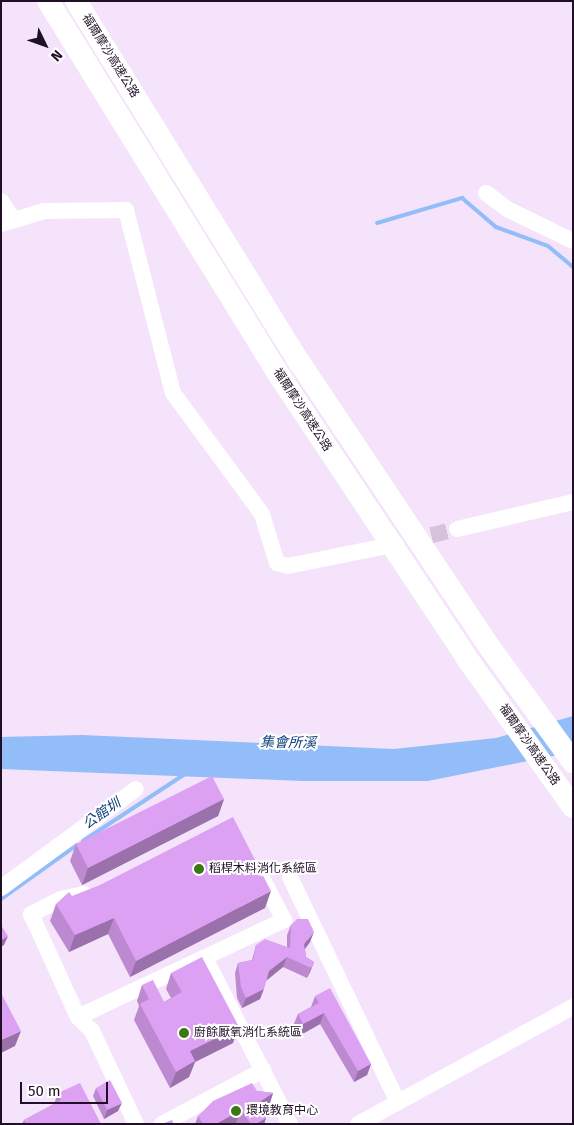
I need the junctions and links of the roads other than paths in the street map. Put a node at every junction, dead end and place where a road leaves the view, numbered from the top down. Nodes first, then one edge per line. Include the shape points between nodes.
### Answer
1 (48, 1) edge
2 (76, 1) edge
3 (486, 193) dead end
4 (1, 201) edge
5 (8, 222) edge
6 (573, 241) edge
7 (573, 502) edge
8 (457, 529) tunnel mouth
9 (396, 544) tunnel mouth
10 (573, 762) edge
11 (136, 789) dead end
12 (573, 808) edge
13 (254, 862) edge
14 (290, 876) dead end
15 (1, 888) edge
16 (99, 888) edge
17 (206, 960) junction
18 (573, 1007) edge
19 (78, 1017) junction
20 (263, 1070) junction
21 (398, 1102) junction
22 (136, 1124) edge
23 (162, 1124) edge
24 (290, 1124) edge
25 (358, 1124) edge

1 - 12 highway, 福爾摩沙高速公路 via 277,372 466,657
2 - 10 highway, 福爾摩沙高速公路 via 300,363 488,645
3 - 6 street via 507,209
4 - 5 street
5 - 9 street via 44,211 126,210 173,393 262,514 278,563 288,566
7 - 8 street
11 - 15 street
13 - 17 street via 284,920
14 - 21 street
16 - 19 street via 61,898 31,914
17 - 19 street
17 - 20 street
18 - 21 street
19 - 22 street via 92,1031
20 - 23 street
20 - 24 street
21 - 25 street

